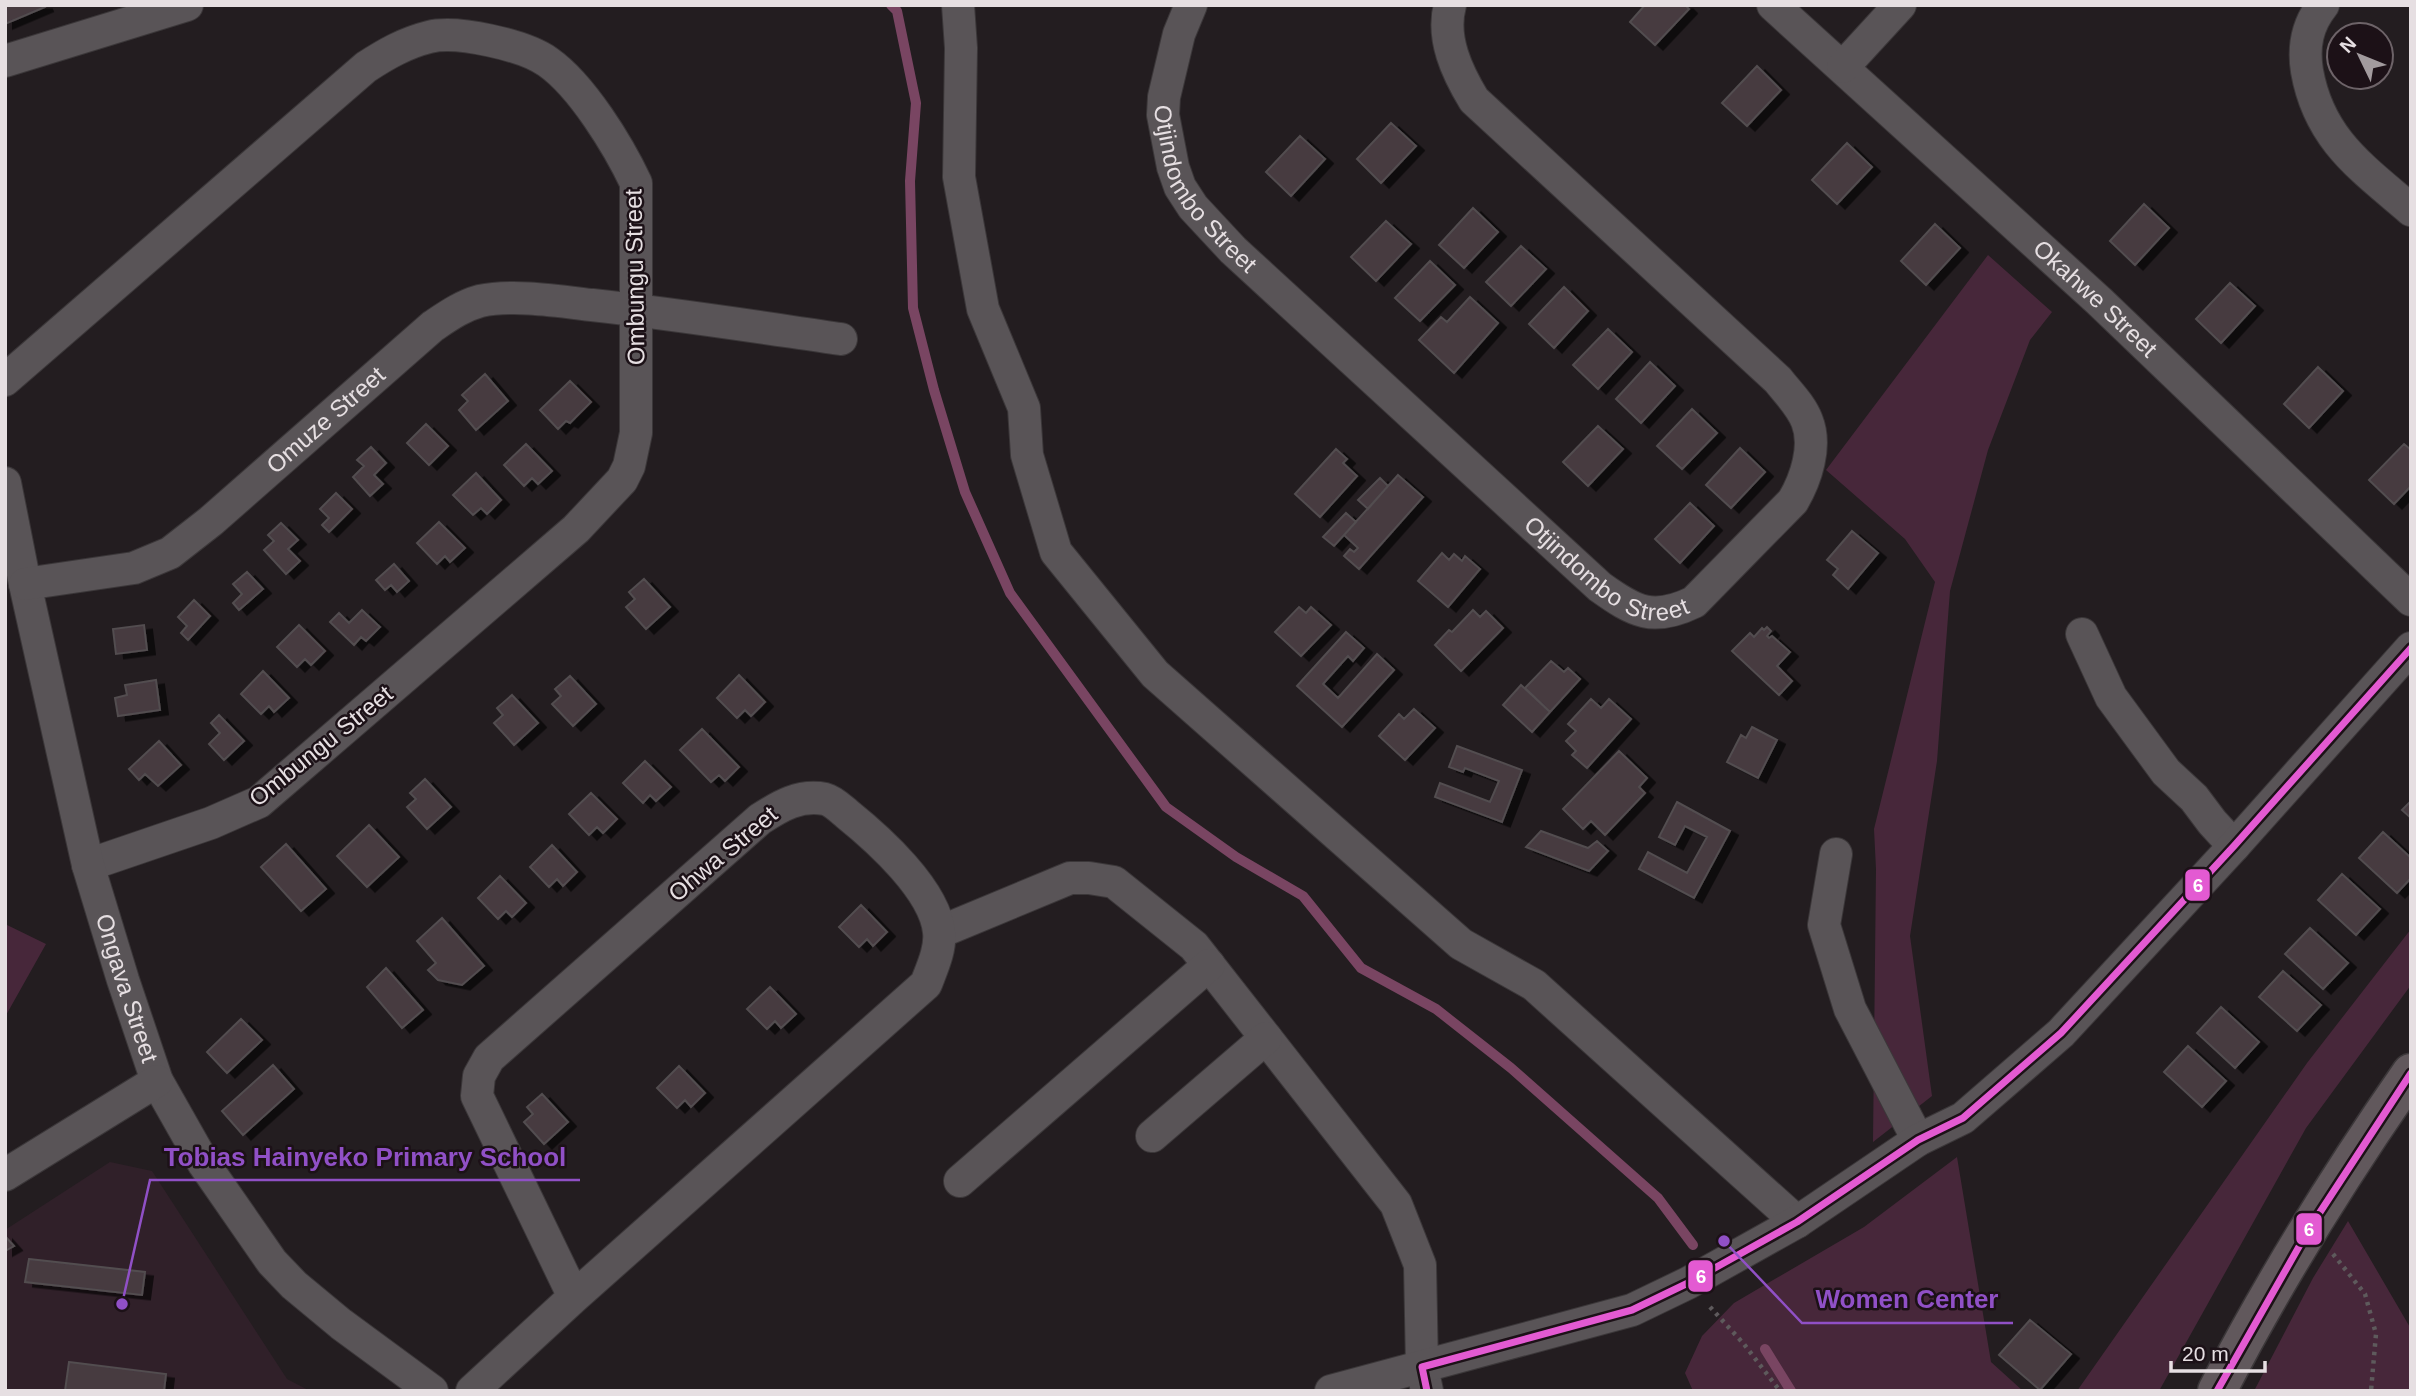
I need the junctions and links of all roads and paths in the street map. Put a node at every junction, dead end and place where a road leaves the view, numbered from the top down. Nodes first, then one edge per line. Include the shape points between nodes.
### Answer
1 (187, 5) edge
2 (958, 5) edge
3 (1191, 5) edge
4 (1450, 5) edge
5 (1773, 5) edge
6 (1900, 5) edge
7 (2323, 5) edge
8 (5, 61) edge
9 (1843, 67) junction
10 (2411, 210) edge
11 (635, 310) junction
12 (841, 339) dead end
13 (5, 380) edge
14 (5, 484) edge
15 (25, 584) junction
16 (2411, 600) edge
17 (2082, 634) dead end
18 (2411, 648) edge
19 (2234, 846) junction
20 (1836, 854) dead end
21 (88, 865) junction
22 (940, 932) junction
23 (1209, 965) junction
24 (1266, 1038) junction
25 (2411, 1073) edge
26 (157, 1082) junction
27 (1152, 1136) dead end
28 (1918, 1140) junction
29 (5, 1175) edge
30 (960, 1181) dead end
31 (1797, 1222) junction
32 (2311, 1226) junction
33 (1688, 1283) junction
34 (574, 1297) junction
35 (1424, 1379) edge
36 (432, 1391) edge
37 (472, 1391) edge
38 (1331, 1391) edge
39 (1780, 1391) edge
40 (2217, 1391) edge
41 (2371, 1391) edge

1 - 8 street
2 - 31 street via 958,177 984,309 1024,408 1027,455 1056,552 1155,674 1461,944 1534,985
3 - 4 street, Otjindombo Street via 1179,34 1163,115 1173,167 1193,207 1233,250 1600,587 1628,607 1662,614 1678,610 1694,602 1793,501 1808,460 1811,436 1807,421 1778,380 1474,100 1456,70 1449,39
5 - 9 street, Okahwe Street
6 - 9 street
7 - 10 street via 2306,37 2304,52 2315,105 2337,143
9 - 16 street, Okahwe Street via 2099,301
11 - 12 street, Omuze Street
11 - 13 street, Ombungu Street via 636,183 594,113 561,73 532,53 505,44 432,36 394,49 366,67
11 - 15 street, Omuze Street via 505,299 462,307 433,326 170,553 134,568
11 - 21 street, Ombungu Street via 636,433 629,466 622,480 576,528 259,802
14 - 15 street, Ongava Street
15 - 21 street, Ongava Street
17 - 19 street via 2111,697 2166,772
18 - 19 street
19 - 28 street via 2061,1033 1964,1118
20 - 28 street via 1824,925 1850,1009
21 - 26 street, Ongava Street
22 - 23 street via 1070,878 1089,878 1114,882 1194,946
22 - 34 street via 926,984
22 - 34 street, Ohwa Street via 933,909 918,886 867,830 828,799 782,804 489,1058 479,1076 477,1096
23 - 24 street
23 - 30 street
24 - 27 street
24 - 35 street via 1396,1204 1420,1265
25 - 32 main road
26 - 29 street
26 - 36 street, Ongava Street via 204,1164 272,1262 341,1324
28 - 31 street
31 - 33 street
32 - 40 main road
32 - 41 path via 2365,1294 2376,1334
33 - 35 street via 1632,1310
33 - 39 path
34 - 37 street
35 - 38 street

